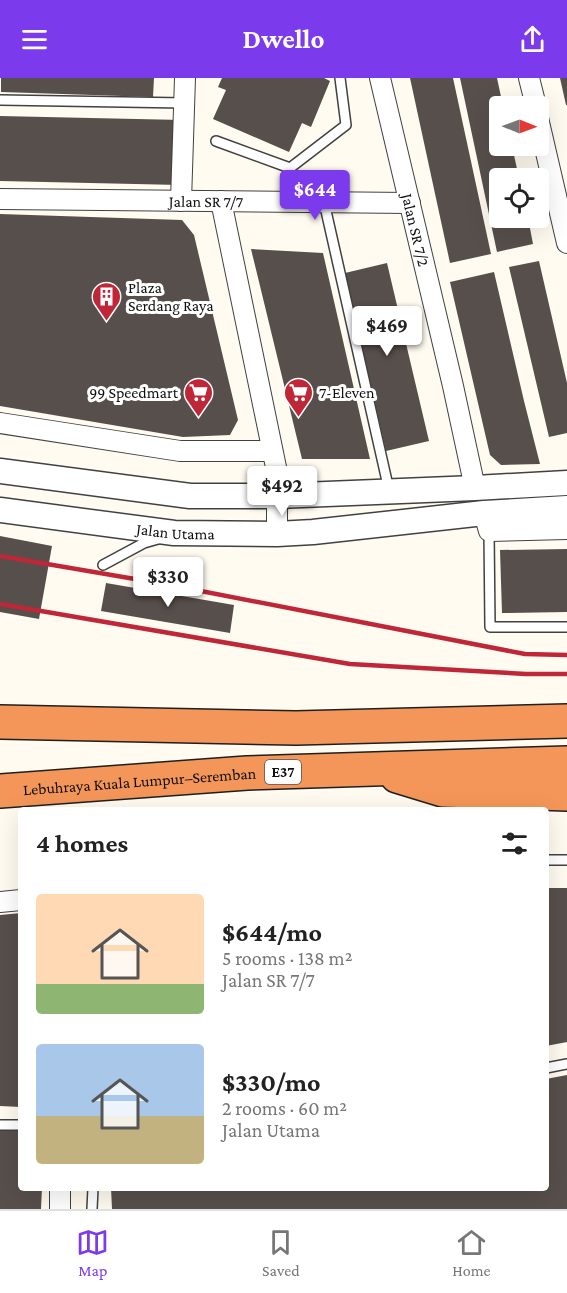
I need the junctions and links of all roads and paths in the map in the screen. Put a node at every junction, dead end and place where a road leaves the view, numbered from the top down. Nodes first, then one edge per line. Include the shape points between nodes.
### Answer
1 (185, 78) edge
2 (340, 78) edge
3 (380, 78) edge
4 (529, 78) edge
5 (534, 96) edge
6 (0, 100) edge
7 (184, 103) junction
8 (216, 141) dead end
9 (549, 156) edge
10 (0, 199) edge
11 (181, 201) junction
12 (221, 201) junction
13 (324, 202) junction
14 (410, 203) junction
15 (563, 205) edge
16 (567, 243) edge
17 (0, 423) edge
18 (272, 451) junction
19 (0, 471) edge
20 (567, 483) edge
21 (475, 489) junction
22 (389, 491) junction
23 (277, 496) junction
24 (567, 508) edge
25 (0, 510) edge
26 (486, 522) junction
27 (567, 529) edge
28 (174, 533) junction
29 (277, 534) junction
30 (104, 565) dead end
31 (567, 627) edge
32 (567, 721) edge
33 (0, 722) edge
34 (567, 763) edge
35 (371, 768) junction
36 (0, 791) edge
37 (567, 794) edge
38 (549, 860) edge
39 (567, 860) edge
40 (18, 900) edge
41 (0, 902) edge
42 (567, 1064) edge
43 (549, 1067) edge
44 (0, 1125) edge
45 (18, 1125) edge
46 (60, 1191) edge
47 (93, 1191) edge
48 (60, 1209) edge
49 (93, 1209) edge

1 - 7 street
2 - 8 lane via 346,124 290,168
3 - 14 street, Jalan SR 7/2
4 - 5 street
6 - 7 lane
7 - 11 street
9 - 15 street
10 - 11 street, Jalan SR 7/7
11 - 12 street, Jalan SR 7/7
12 - 13 street, Jalan SR 7/7
12 - 18 street
13 - 14 street, Jalan SR 7/7
13 - 22 lane
14 - 21 street, Jalan SR 7/2
15 - 16 street
17 - 18 street via 180,451
18 - 23 street
19 - 23 street via 155,493
20 - 21 street
21 - 22 street
22 - 23 street
23 - 29 street
24 - 26 street, Jalan Utama
25 - 28 street, Jalan Utama
26 - 27 street
26 - 29 street, Jalan Utama
26 - 31 lane via 490,627
28 - 29 street, Jalan Utama
28 - 30 lane via 144,543
32 - 33 highway via 296,728
34 - 35 highway, Lebuhraya Kuala Lumpur–Seremban / E37
35 - 36 highway, Lebuhraya Kuala Lumpur–Seremban / E37
35 - 37 highway via 443,790
38 - 39 lane
40 - 41 street
42 - 43 lane
44 - 45 lane
46 - 48 street
47 - 49 lane

